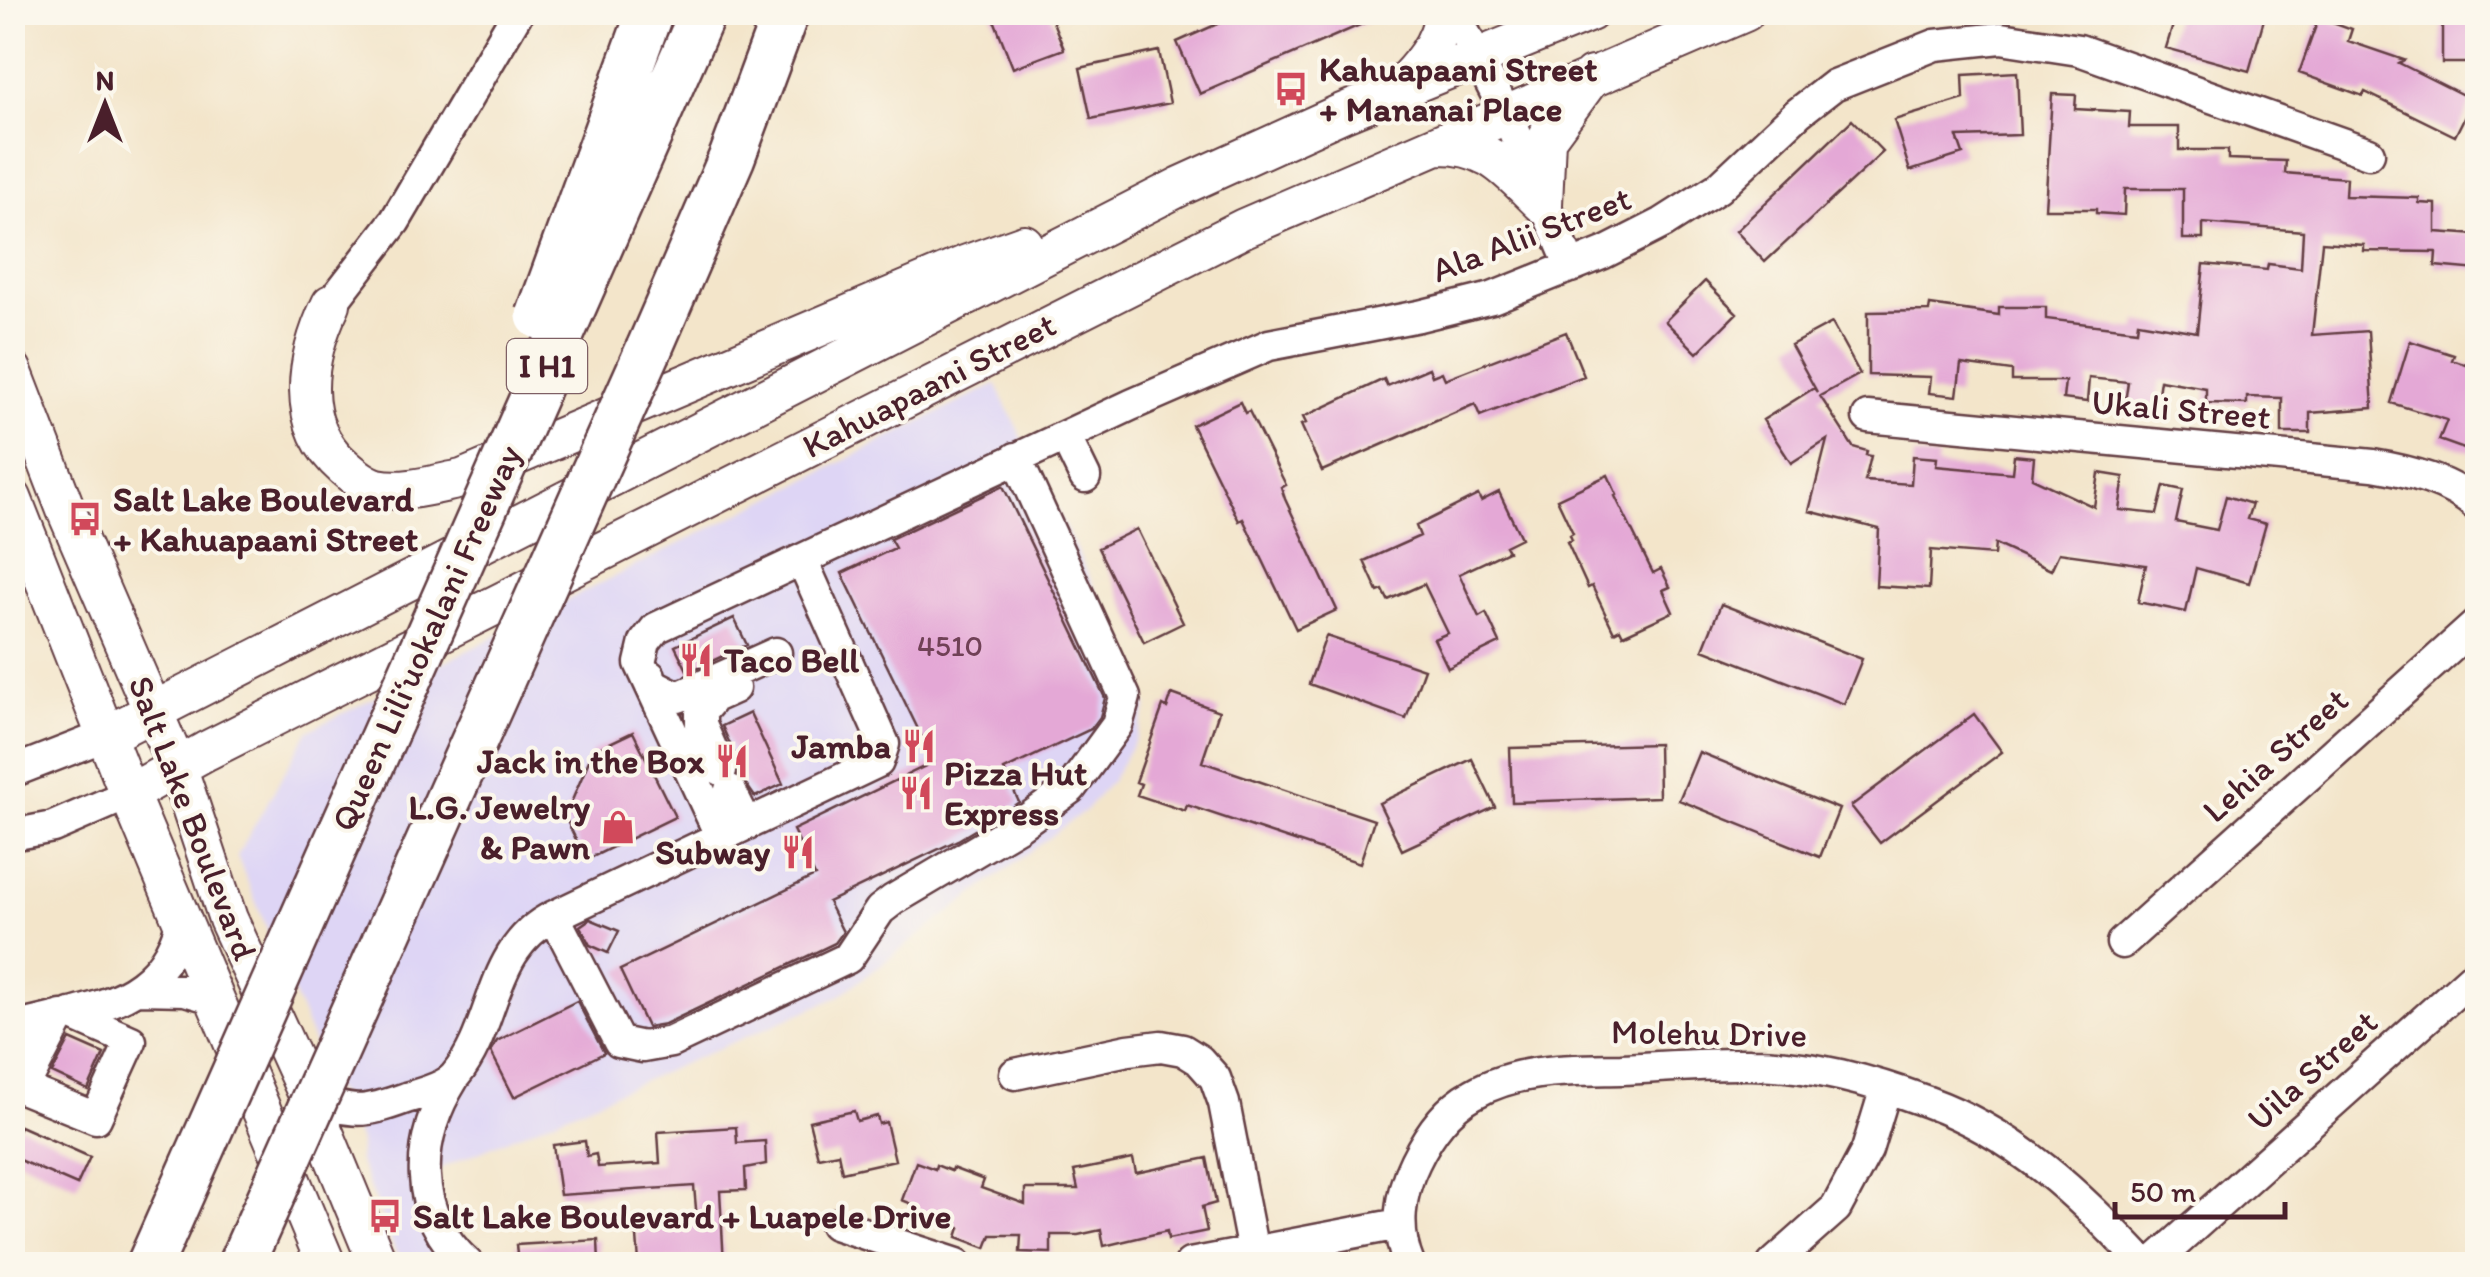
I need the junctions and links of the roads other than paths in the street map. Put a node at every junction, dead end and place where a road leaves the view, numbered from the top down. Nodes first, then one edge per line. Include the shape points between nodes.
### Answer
1 (518, 12) edge
2 (650, 12) edge
3 (702, 12) edge
4 (786, 12) edge
5 (808, 12) edge
6 (1444, 12) edge
7 (1454, 12) edge
8 (1590, 12) edge
9 (1745, 12) edge
10 (1476, 58) junction
11 (1592, 76) junction
12 (1394, 92) junction
13 (1506, 113) junction
14 (1438, 145) junction
15 (2369, 153) dead end
16 (732, 158) junction
17 (1181, 186) junction
18 (1544, 204) junction
19 (1570, 267) junction
20 (331, 304) joint
21 (12, 370) edge
22 (1868, 418) dead end
23 (1065, 436) junction
24 (1022, 456) junction
25 (1086, 477) dead end
26 (12, 498) edge
27 (2478, 507) edge
28 (802, 560) junction
29 (2478, 622) edge
30 (656, 688) junction
31 (153, 712) junction
32 (390, 720) junction
33 (108, 736) junction
34 (178, 769) junction
35 (12, 772) edge
36 (129, 794) junction
37 (734, 831) junction
38 (12, 835) edge
39 (554, 916) junction
40 (182, 920) junction
41 (2122, 943) dead end
42 (2478, 972) edge
43 (139, 990) junction
44 (216, 999) junction
45 (66, 1015) junction
46 (12, 1050) edge
47 (1015, 1074) dead end
48 (453, 1078) junction
49 (18, 1086) edge
50 (1886, 1088) junction
51 (310, 1099) junction
52 (372, 1111) junction
53 (336, 1166) junction
54 (835, 1224) dead end
55 (1399, 1224) junction
56 (1253, 1252) junction
57 (150, 1264) edge
58 (241, 1264) edge
59 (326, 1264) edge
60 (378, 1264) edge
61 (468, 1264) edge
62 (957, 1264) edge
63 (1190, 1264) edge
64 (1408, 1264) edge
65 (1773, 1264) edge
66 (2144, 1264) edge
67 (2152, 1264) edge

1 - 20 street via 395,221
2 - 32 highway, bridge
3 - 32 highway, Queen Liliʻuokalani Freeway / I H1, bridge
4 - 16 highway, I H1
5 - 16 highway
6 - 12 main road via 1421,66
7 - 10 street
8 - 10 main road, Kahuapaani Street
9 - 11 main road, Kahuapaani Street
10 - 12 main road, Kahuapaani Street
10 - 13 street
11 - 13 main road, Kahuapaani Street
11 - 18 main road via 1546,139
12 - 17 main road, Kahuapaani Street
13 - 14 main road, Kahuapaani Street
13 - 18 street
14 - 18 main road via 1491,155
14 - 34 main road, Kahuapaani Street via 1244,228
15 - 19 street, Ala Alii Street via 2100,55 2035,41 1960,40 1834,84 1718,188 1664,223
16 - 58 highway, I H1, bridge
17 - 20 main road via 966,265 462,480 414,488 378,488 355,476 330,456 314,428 309,362
17 - 31 main road, Kahuapaani Street
18 - 19 street
19 - 23 street, Ala Alii Street via 1474,302 1269,345
21 - 31 main road, Salt Lake Boulevard
22 - 27 street, Ukali Street via 2373,465 2442,484
23 - 24 street, Ala Alii Street
23 - 25 street
24 - 28 street, Ala Alii Street
24 - 39 street via 1125,697 1118,725 1071,788 893,900 848,958 671,1042 619,1042
26 - 33 main road, Salt Lake Boulevard
28 - 30 street, Ala Alii Street via 748,594 656,628 646,642
28 - 37 street via 883,754
29 - 41 street, Lehia Street
30 - 37 street
30 - 37 street via 779,660 714,697 701,712 726,780
31 - 33 main road, Kahuapaani Street
31 - 34 main road, Salt Lake Boulevard
32 - 57 highway, Queen Liliʻuokalani Freeway / I H1, bridge
33 - 35 street
33 - 36 main road, Salt Lake Boulevard
34 - 36 main road, Kahuapaani Street
34 - 51 main road, Salt Lake Boulevard via 228,919
36 - 38 street via 53,827
36 - 40 main road, Salt Lake Boulevard
37 - 39 street
39 - 48 street via 526,933 511,954
40 - 43 street via 162,969
40 - 44 main road, Salt Lake Boulevard
42 - 67 street, Uila Street
43 - 44 street via 185,990
43 - 45 street
44 - 59 main road, Salt Lake Boulevard
45 - 46 street via 26,1025
45 - 49 street
45 - 49 street via 131,1041 96,1118
47 - 56 street via 1161,1046 1200,1060 1224,1102
48 - 52 street
48 - 61 street via 427,1137 424,1176 437,1226
50 - 55 street, Molehu Drive via 1752,1064 1522,1075 1472,1094 1434,1128 1410,1170
50 - 65 street via 1867,1150 1836,1208
50 - 66 street, Molehu Drive via 2008,1142 2056,1176
51 - 52 street
51 - 53 main road, Salt Lake Boulevard
52 - 53 street via 354,1129
53 - 60 main road, Salt Lake Boulevard
54 - 62 street
55 - 56 street
55 - 64 street, Molehu Drive
56 - 63 street

